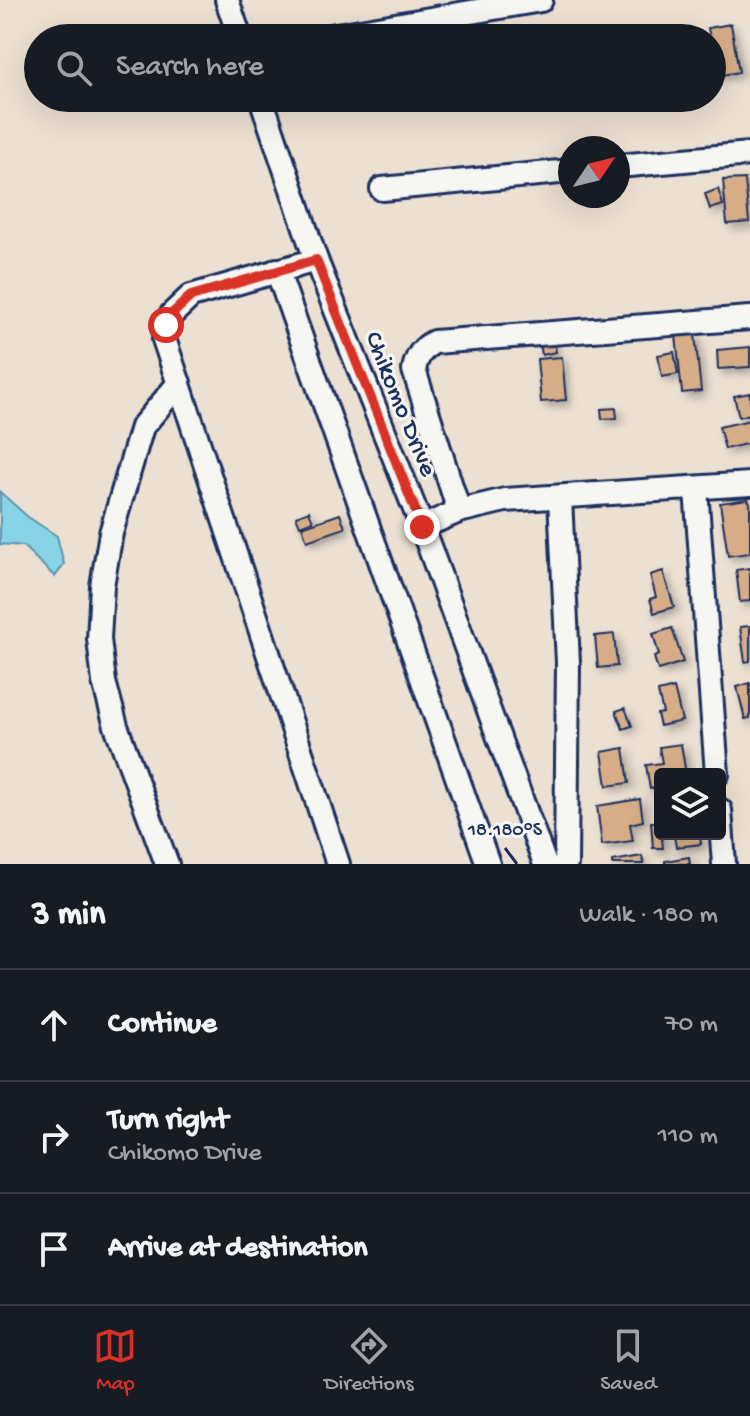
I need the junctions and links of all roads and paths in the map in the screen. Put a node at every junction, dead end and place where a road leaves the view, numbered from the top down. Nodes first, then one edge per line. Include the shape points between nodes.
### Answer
1 (227, 0) edge
2 (541, 0) edge
3 (235, 24) edge
4 (401, 24) edge
5 (266, 112) edge
6 (750, 154) edge
7 (630, 165) edge
8 (558, 172) edge
9 (382, 189) dead end
10 (316, 260) junction
11 (277, 270) junction
12 (750, 318) edge
13 (179, 383) junction
14 (750, 484) edge
15 (696, 489) junction
16 (560, 498) junction
17 (459, 511) junction
18 (422, 527) junction
19 (717, 768) edge
20 (722, 840) edge
21 (167, 864) edge
22 (338, 864) edge
23 (488, 864) edge
24 (545, 864) edge
25 (566, 864) edge
26 (724, 864) edge

1 - 3 street
2 - 4 street
5 - 10 street, Chikomo Drive
6 - 7 street
8 - 9 street
10 - 11 street
10 - 18 street, Chikomo Drive
11 - 13 street via 191,296 172,314 164,339
11 - 23 street
12 - 17 street via 425,346 414,370
13 - 21 street via 142,427 111,533 99,639 116,726
13 - 22 street
14 - 15 street
15 - 16 street
15 - 19 street
16 - 17 street via 505,500
16 - 25 street via 568,663
17 - 18 street
18 - 24 street, Chikomo Drive
20 - 26 street

